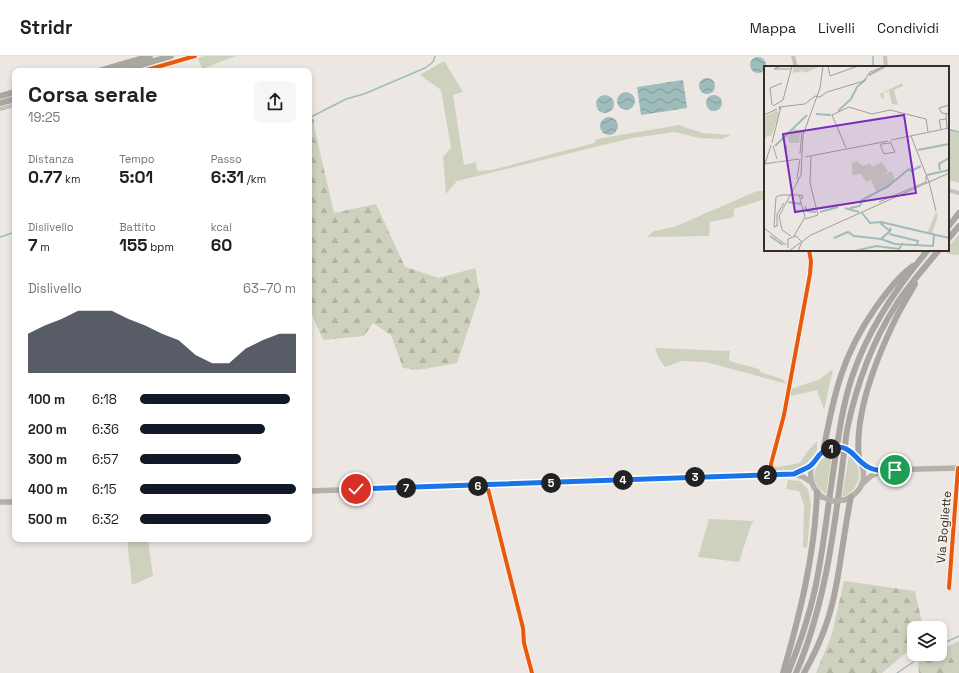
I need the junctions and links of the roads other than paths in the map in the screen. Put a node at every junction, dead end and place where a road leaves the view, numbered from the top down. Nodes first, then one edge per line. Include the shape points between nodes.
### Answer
1 (150, 56) edge
2 (171, 56) edge
3 (195, 56) edge
4 (793, 56) edge
5 (885, 56) edge
6 (796, 66) edge
7 (886, 66) edge
8 (109, 68) edge
9 (130, 68) edge
10 (153, 68) edge
11 (12, 93) edge
12 (0, 96) edge
13 (12, 100) edge
14 (0, 103) edge
15 (12, 106) edge
16 (0, 109) edge
17 (949, 190) edge
18 (959, 192) edge
19 (959, 213) edge
20 (949, 226) edge
21 (959, 226) edge
22 (949, 238) edge
23 (809, 251) edge
24 (927, 251) edge
25 (938, 251) edge
26 (919, 261) junction
27 (923, 270) junction
28 (823, 452) junction
29 (860, 461) junction
30 (812, 465) junction
31 (958, 468) edge
32 (881, 470) junction
33 (794, 474) junction
34 (772, 475) junction
35 (811, 482) junction
36 (487, 485) junction
37 (862, 485) junction
38 (312, 491) edge
39 (817, 492) junction
40 (851, 497) junction
41 (0, 502) edge
42 (12, 502) edge
43 (949, 588) dead end
44 (532, 673) edge
45 (783, 673) edge
46 (788, 673) edge
47 (796, 673) edge
48 (804, 673) edge

1 - 8 highway
2 - 9 highway
3 - 10 street
4 - 6 street
5 - 7 street
11 - 12 highway
13 - 14 highway
15 - 16 street
17 - 18 street
19 - 20 main road
21 - 22 main road
23 - 34 street via 810,274 784,415 771,464
24 - 26 main road
25 - 27 main road
26 - 28 main road via 887,291 854,342 832,401
26 - 46 main road via 878,318 852,377 839,430 818,575 806,625
27 - 29 main road via 890,330 874,371 862,414 858,442
27 - 47 main road via 896,305 881,331 856,392 847,430 826,574 812,631
28 - 29 main road, bridge via 841,448 851,452
28 - 30 main road via 816,457
29 - 32 main road via 868,467
29 - 37 main road via 864,474
30 - 33 main road
30 - 35 main road
31 - 32 main road
31 - 43 street, Via Bogliette
32 - 37 main road
33 - 34 main road
33 - 35 main road
34 - 36 main road
35 - 39 main road
36 - 38 main road
36 - 44 street
37 - 40 main road
39 - 40 main road, bridge via 833,501
39 - 45 main road via 808,571
40 - 48 main road via 832,603 812,659
41 - 42 main road

